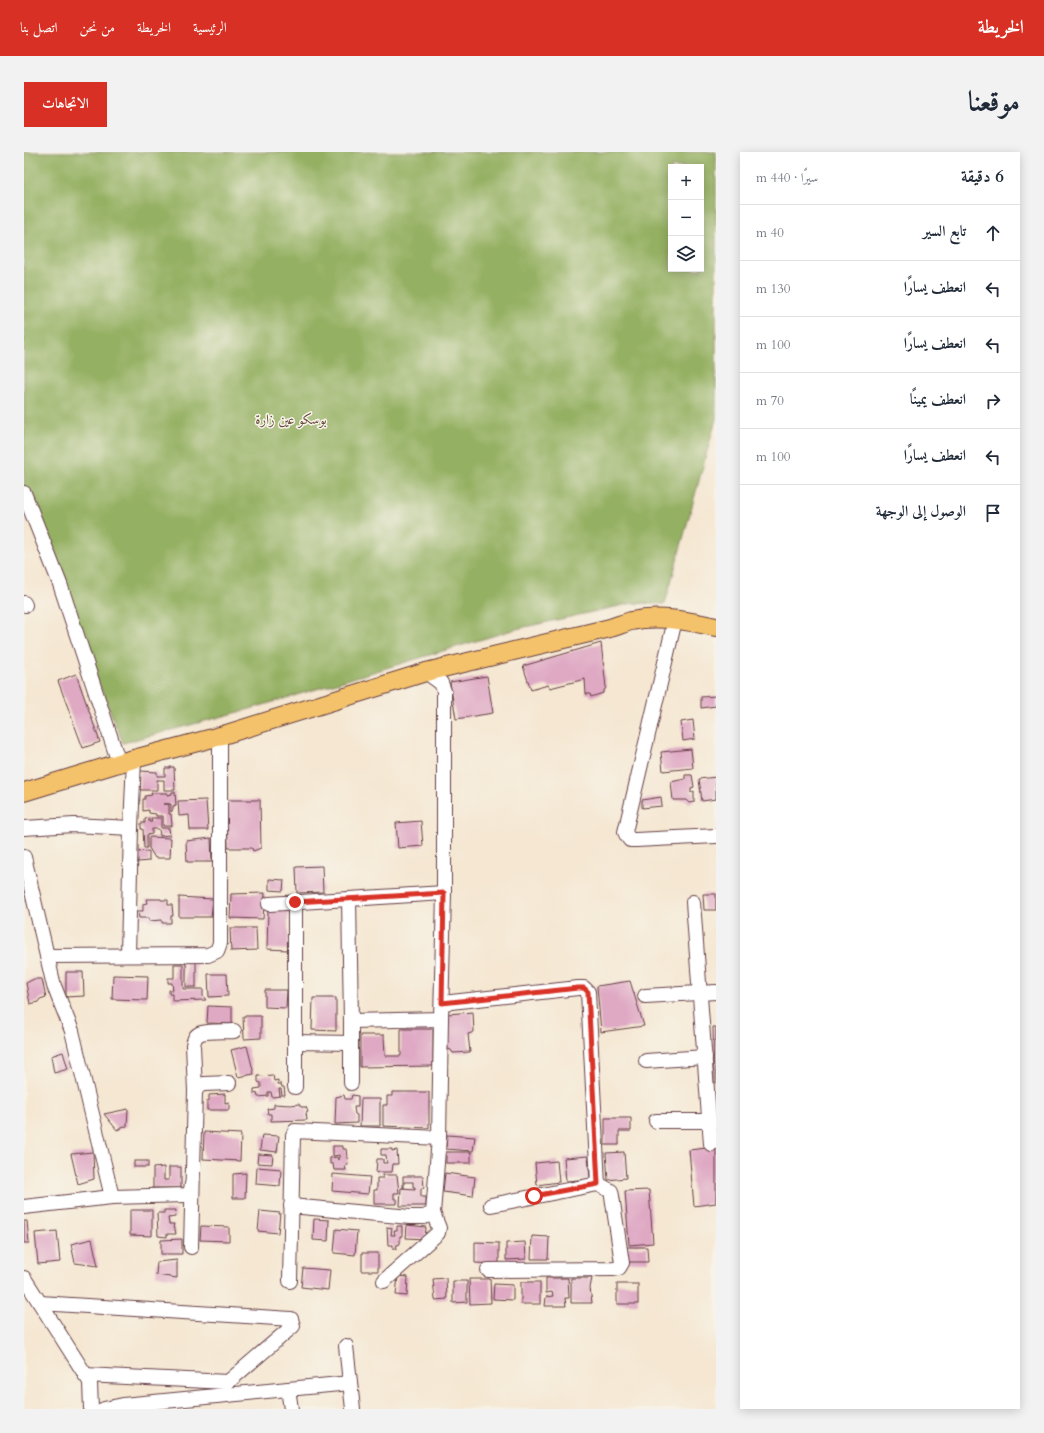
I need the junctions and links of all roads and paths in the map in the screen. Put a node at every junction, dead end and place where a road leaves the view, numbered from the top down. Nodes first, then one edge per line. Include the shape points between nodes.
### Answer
1 (24, 493) edge
2 (675, 620) junction
3 (716, 627) edge
4 (426, 672) junction
5 (220, 736) junction
6 (126, 761) junction
7 (24, 792) edge
8 (24, 828) edge
9 (130, 828) junction
10 (716, 836) edge
11 (24, 858) edge
12 (444, 893) junction
13 (349, 899) junction
14 (295, 902) junction
15 (693, 902) dead end
16 (269, 904) dead end
17 (128, 954) junction
18 (46, 956) junction
19 (716, 992) edge
20 (701, 993) junction
21 (645, 996) dead end
22 (442, 1003) junction
23 (442, 1019) junction
24 (351, 1021) junction
25 (234, 1032) dead end
26 (295, 1042) junction
27 (351, 1042) junction
28 (705, 1057) junction
29 (646, 1061) dead end
30 (230, 1083) dead end
31 (351, 1084) dead end
32 (295, 1087) dead end
33 (195, 1091) junction
34 (656, 1121) dead end
35 (710, 1121) junction
36 (439, 1138) junction
37 (711, 1144) dead end
38 (192, 1184) junction
39 (598, 1184) junction
40 (112, 1197) junction
41 (491, 1205) dead end
42 (291, 1206) junction
43 (24, 1207) edge
44 (433, 1213) junction
45 (191, 1247) dead end
46 (488, 1270) dead end
47 (24, 1278) edge
48 (290, 1281) dead end
49 (384, 1281) dead end
50 (40, 1303) junction
51 (346, 1346) dead end
52 (85, 1375) junction
53 (350, 1383) junction
54 (288, 1389) junction
55 (92, 1409) edge
56 (104, 1409) edge
57 (291, 1409) edge
58 (353, 1409) edge

1 - 6 street
2 - 3 main road
2 - 4 main road via 656,618 632,621
2 - 10 street via 625,832 630,840
4 - 5 main road
4 - 12 street via 441,683 444,691
5 - 6 main road
5 - 17 street via 220,943 216,950 208,955
6 - 7 main road
6 - 9 street
8 - 9 street via 74,825
9 - 17 street
11 - 18 street
12 - 13 street
12 - 22 street
13 - 14 street
13 - 24 street
14 - 16 street
14 - 26 street
15 - 20 street
17 - 18 street
18 - 40 street via 54,986 72,1031
19 - 20 street
20 - 21 street
20 - 28 street
22 - 23 street
22 - 39 street via 578,988 584,988 588,992
23 - 24 street
23 - 36 street
24 - 27 street
25 - 33 street via 204,1032 195,1038
26 - 27 street
26 - 32 street
27 - 31 street
28 - 29 street
28 - 35 street
30 - 33 street via 204,1084
33 - 38 street
34 - 35 street
35 - 37 street
36 - 42 street via 296,1131 293,1135
36 - 44 street
38 - 40 street via 190,1194 186,1195
38 - 45 street
39 - 41 street
39 - 46 street via 611,1191 622,1263 619,1268
40 - 43 street
42 - 44 street via 410,1217 424,1217
42 - 48 street
44 - 49 street via 439,1228 438,1233
47 - 50 street
50 - 52 street
50 - 52 street via 291,1319 293,1326 228,1382
51 - 53 street
52 - 55 street via 90,1382
53 - 54 street
53 - 58 street
54 - 56 street
54 - 57 street

